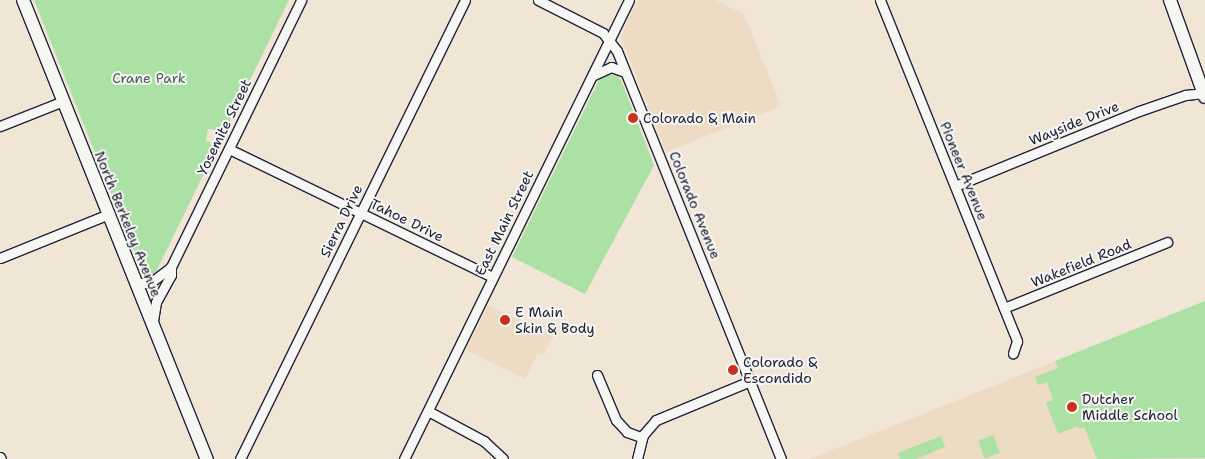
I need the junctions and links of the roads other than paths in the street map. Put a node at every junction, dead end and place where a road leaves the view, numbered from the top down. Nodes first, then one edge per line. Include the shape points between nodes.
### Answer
1 (23, 0) edge
2 (301, 0) edge
3 (465, 0) edge
4 (538, 0) edge
5 (629, 0) edge
6 (880, 0) edge
7 (1170, 0) edge
8 (610, 40) junction
9 (625, 72) junction
10 (591, 79) junction
11 (1205, 94) edge
12 (63, 101) junction
13 (0, 126) edge
14 (228, 149) junction
15 (955, 186) junction
16 (361, 213) junction
17 (109, 214) junction
18 (1167, 242) dead end
19 (0, 258) edge
20 (171, 267) junction
21 (493, 277) junction
22 (136, 283) junction
23 (1004, 308) junction
24 (153, 326) junction
25 (1012, 353) dead end
26 (597, 375) dead end
27 (750, 381) junction
28 (428, 411) junction
29 (641, 438) junction
30 (209, 458) edge
31 (244, 458) edge
32 (232, 459) edge
33 (404, 459) edge
34 (503, 459) edge
35 (637, 459) edge
36 (781, 459) edge

1 - 12 street, North Berkeley Avenue
2 - 14 street, Yosemite Street
3 - 16 street, Sierra Drive
4 - 8 street, Colorado Avenue via 603,32
5 - 8 street, East Main Street
6 - 15 street, Pioneer Avenue
7 - 11 street
8 - 9 street, Colorado Avenue
8 - 10 street, East Main Street
9 - 10 street via 608,67
9 - 27 street, Colorado Avenue
10 - 21 street, East Main Street
11 - 15 street, Wayside Drive via 1188,95 1139,112
12 - 13 street
12 - 17 street, North Berkeley Avenue
14 - 16 street, Tahoe Drive
14 - 20 street, Yosemite Street
15 - 23 street, Pioneer Avenue
16 - 21 street, Tahoe Drive
16 - 31 street, Sierra Drive
17 - 19 street
17 - 22 street, North Berkeley Avenue
18 - 23 street, Wakefield Road
20 - 22 street, Yosemite Street via 150,283
20 - 24 street, Yosemite Street via 171,275 156,302
21 - 28 street, East Main Street
22 - 24 street, North Berkeley Avenue
23 - 25 street, Pioneer Avenue via 1017,340
24 - 30 street, North Berkeley Avenue
26 - 29 street via 618,424
27 - 29 street via 664,415 653,422
27 - 36 street, Colorado Avenue
28 - 33 street, East Main Street
28 - 34 street via 484,442
29 - 35 street
31 - 32 street, Sierra Drive

